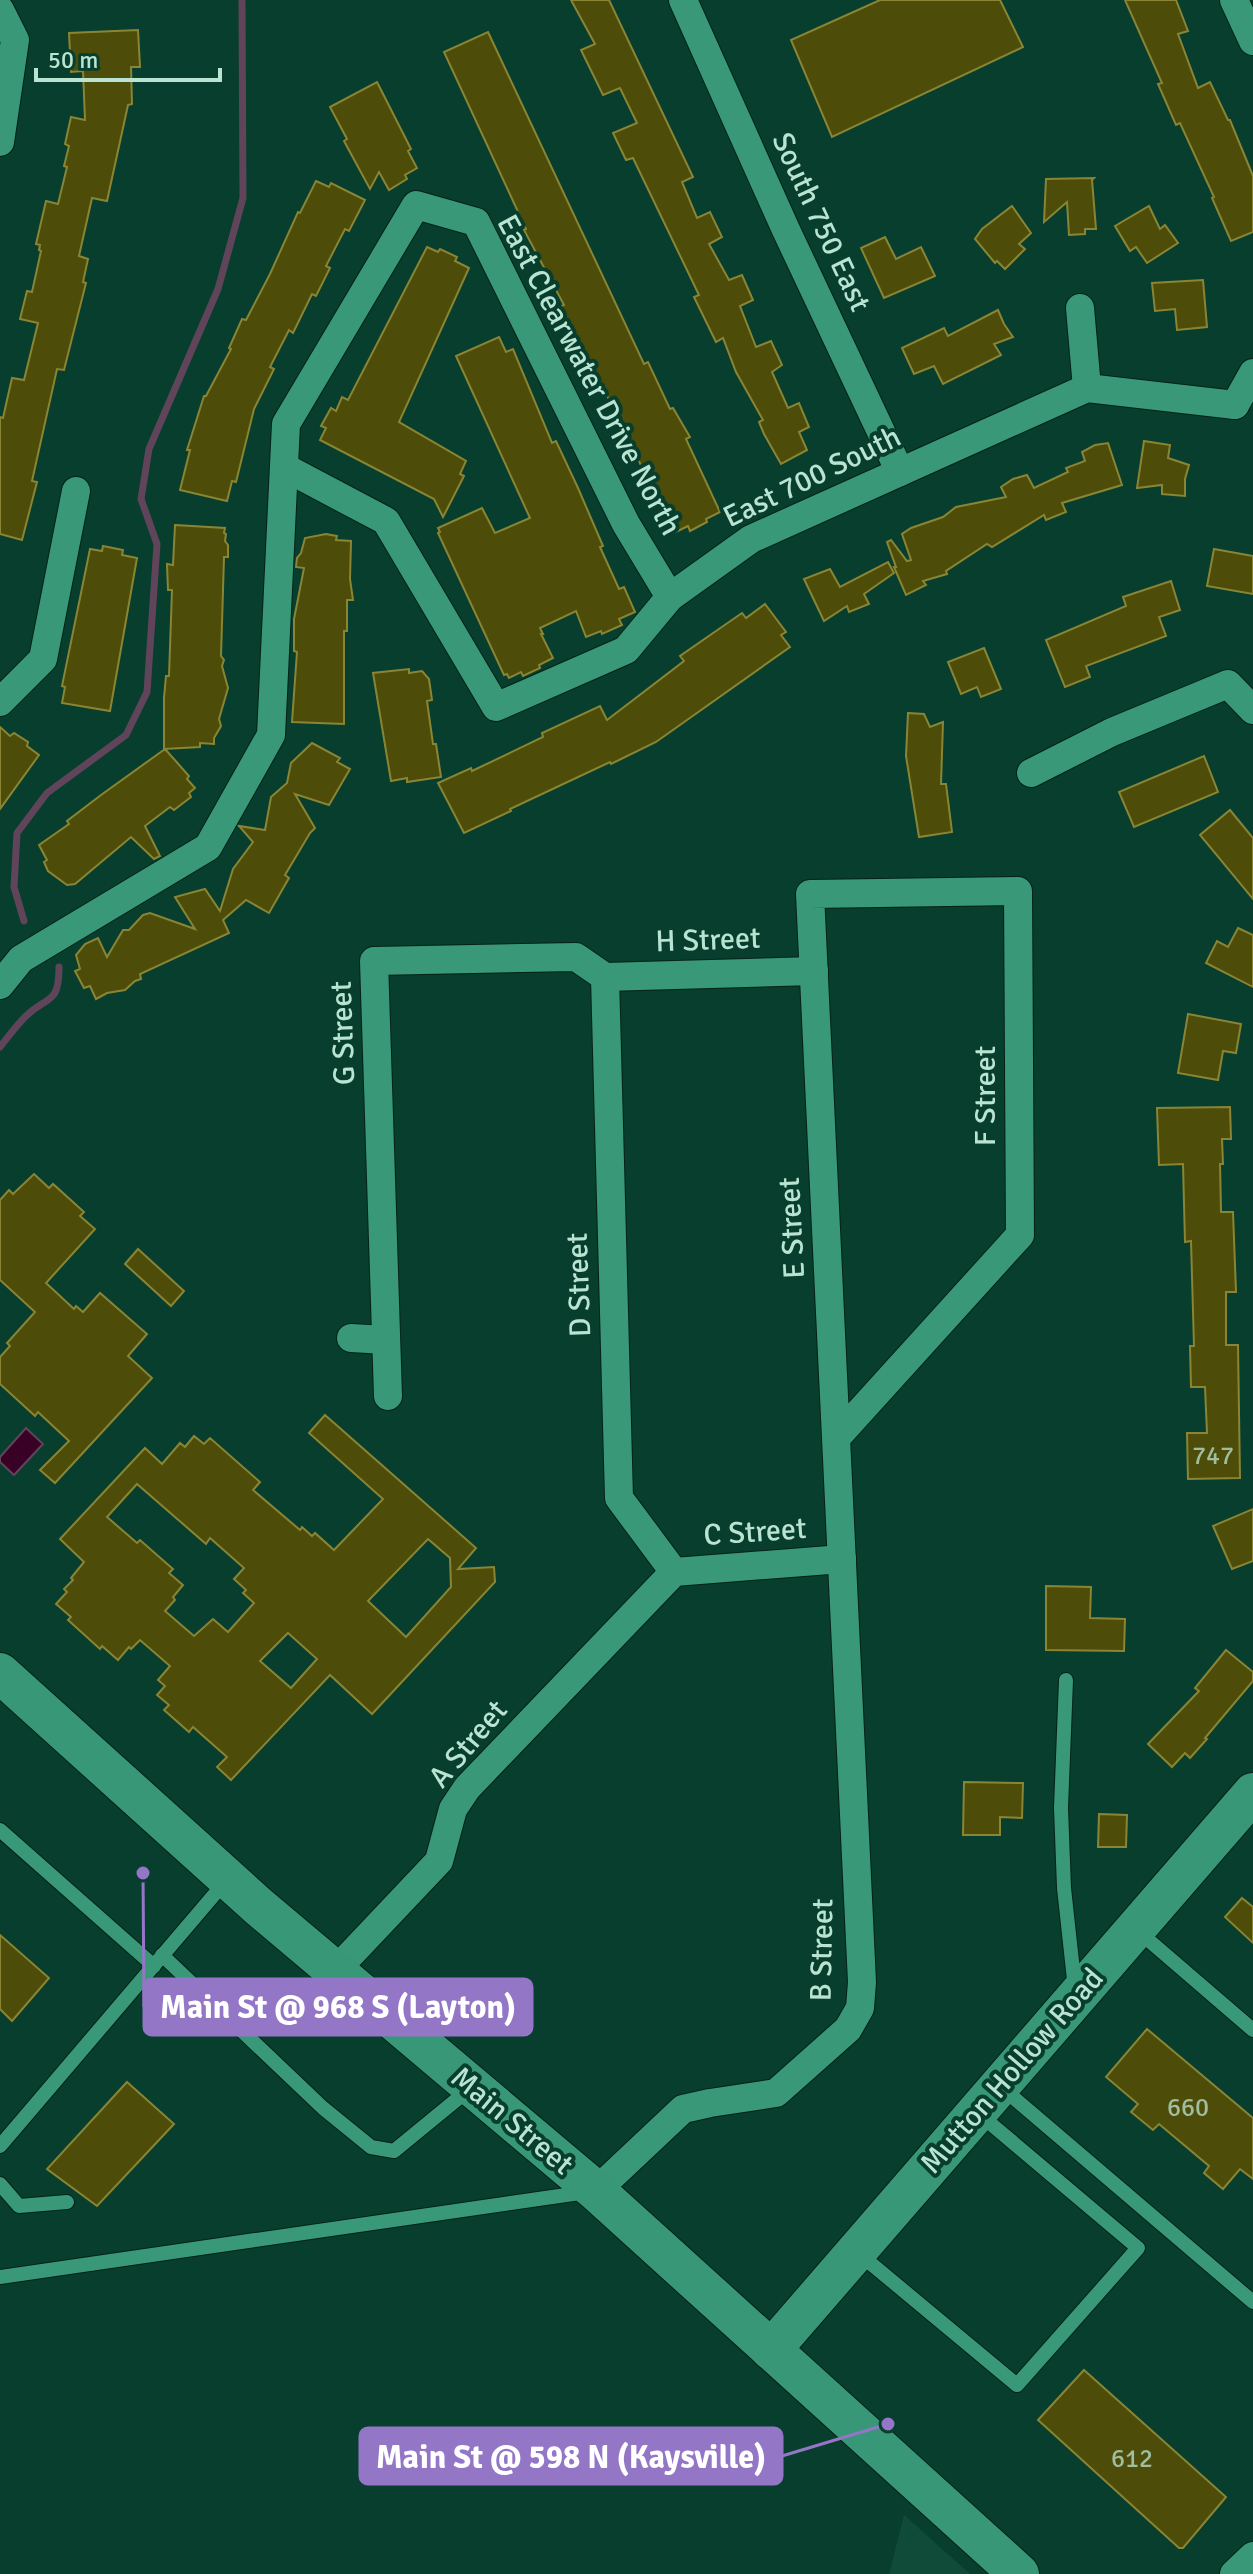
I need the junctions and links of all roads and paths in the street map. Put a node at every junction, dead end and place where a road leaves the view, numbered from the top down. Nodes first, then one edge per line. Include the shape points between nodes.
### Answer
1 (683, 0) edge
2 (1234, 0) edge
3 (0, 10) edge
4 (1253, 41) edge
5 (0, 142) edge
6 (1080, 308) dead end
7 (1253, 373) edge
8 (1087, 388) junction
9 (1244, 412) edge
10 (284, 467) junction
11 (900, 472) junction
12 (76, 491) dead end
13 (670, 597) junction
14 (0, 702) edge
15 (1253, 710) edge
16 (1031, 773) dead end
17 (810, 894) joint
18 (814, 971) junction
19 (605, 977) junction
20 (0, 985) edge
21 (351, 1338) dead end
22 (386, 1340) junction
23 (388, 1396) dead end
24 (836, 1438) junction
25 (842, 1559) junction
26 (674, 1572) junction
27 (1066, 1680) dead end
28 (7, 1685) edge
29 (1253, 1793) edge
30 (0, 1830) edge
31 (228, 1878) junction
32 (1135, 1929) junction
33 (158, 1961) junction
34 (335, 1971) junction
35 (1076, 1997) junction
36 (1253, 2030) edge
37 (472, 2087) junction
38 (988, 2099) junction
39 (0, 2146) edge
40 (0, 2184) edge
41 (596, 2191) junction
42 (67, 2202) dead end
43 (856, 2252) junction
44 (0, 2277) edge
45 (1253, 2302) edge
46 (771, 2350) junction
47 (1253, 2556) edge
48 (1019, 2574) edge
49 (1234, 2574) edge

1 - 11 street, South 750 East
2 - 4 street
3 - 5 street via 15,40
6 - 8 street
7 - 9 street
8 - 9 street
8 - 11 street, East 700 South
10 - 13 street, East 700 South via 386,521 496,707 626,650
10 - 13 street, East Clearwater Drive North via 286,424 416,205 476,222 626,524
10 - 20 street, East Clearwater Drive North via 271,735 208,847 21,959
11 - 13 street, East 700 South via 751,539
12 - 14 street via 43,659
15 - 16 street via 1228,684 1112,732
17 - 18 street, E Street
17 - 24 street, F Street via 1018,891 1020,1235
18 - 19 street, H Street
18 - 24 street, E Street
19 - 22 street, G Street via 576,957 374,961
19 - 26 street, D Street via 619,1498
21 - 22 street
22 - 23 street, G Street
24 - 25 street, E Street
25 - 26 street, C Street
25 - 41 street, B Street via 860,2008 848,2029 776,2093 683,2109
26 - 34 street, A Street via 467,1788 453,1809 439,1861
27 - 35 lane via 1061,1821
28 - 31 main road, Main Street
29 - 32 main road, Mutton Hollow Road
30 - 33 lane
31 - 33 lane
31 - 34 main road, Main Street
32 - 35 main road, Mutton Hollow Road
32 - 36 lane
33 - 37 lane via 371,2147 394,2151
33 - 39 lane
34 - 37 main road, Main Street
35 - 38 main road, Mutton Hollow Road
37 - 41 main road, Main Street
38 - 43 main road, Mutton Hollow Road
38 - 43 lane via 1138,2248 1017,2385
38 - 45 lane
40 - 42 lane via 19,2206
41 - 44 lane
41 - 46 main road, Main Street
43 - 46 main road, Mutton Hollow Road
46 - 48 main road, Main Street
47 - 49 street

